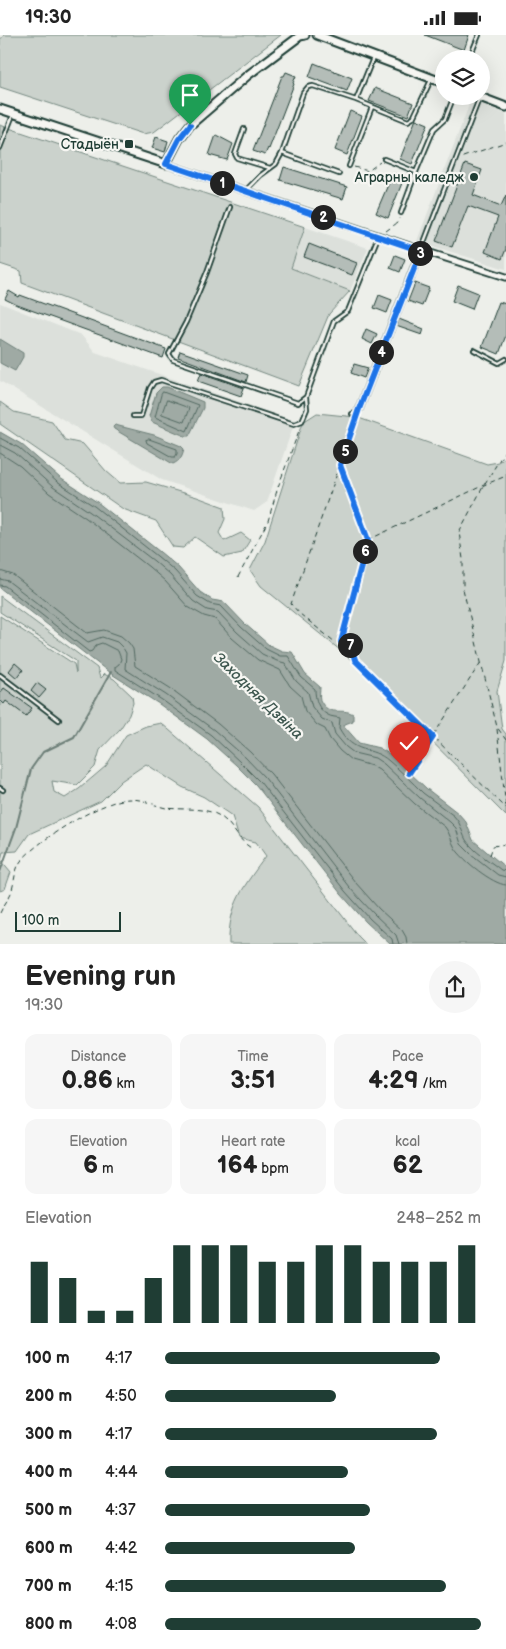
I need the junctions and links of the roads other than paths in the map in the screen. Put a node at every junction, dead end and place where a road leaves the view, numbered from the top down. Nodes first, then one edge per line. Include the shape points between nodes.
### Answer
1 (305, 35) edge
2 (317, 35) edge
3 (479, 35) edge
4 (473, 50) edge
5 (373, 56) junction
6 (433, 78) joint
7 (356, 101) junction
8 (490, 101) edge
9 (450, 105) edge
10 (475, 105) edge
11 (372, 107) junction
12 (506, 107) edge
13 (0, 109) edge
14 (14, 113) junction
15 (244, 129) dead end
16 (0, 148) edge
17 (282, 153) junction
18 (384, 159) road end
19 (166, 164) junction
20 (349, 166) road end
21 (270, 168) junction
22 (416, 172) junction
23 (339, 174) dead end
24 (245, 191) junction
25 (230, 207) dead end
26 (401, 213) road end
27 (379, 235) junction
28 (421, 251) junction
29 (506, 277) edge
30 (474, 350) dead end
31 (506, 359) edge
32 (306, 397) junction
33 (359, 409) joint
34 (352, 414) dead end
35 (133, 416) dead end
36 (0, 675) edge
37 (59, 720) dead end

1 - 19 street via 256,69 190,125
2 - 5 street
3 - 4 lane
5 - 6 street
5 - 7 lane
6 - 11 lane via 413,118 408,121
7 - 11 lane
7 - 17 lane via 308,87
8 - 12 street
9 - 22 lane via 445,119 434,129
10 - 28 lane
11 - 20 lane
13 - 14 street
14 - 16 lane
14 - 19 street
15 - 21 lane via 235,154 237,158
17 - 21 lane
17 - 23 lane
18 - 22 lane
19 - 24 street
21 - 24 lane
22 - 26 lane
24 - 27 street
25 - 32 lane via 207,272 170,354 173,360 298,403
27 - 28 street
27 - 32 lane via 348,311 334,321
28 - 29 street
28 - 33 street
30 - 31 lane via 499,363
32 - 35 lane via 307,409 302,421 294,424 162,379 150,388 141,416
33 - 34 lane
36 - 37 lane

